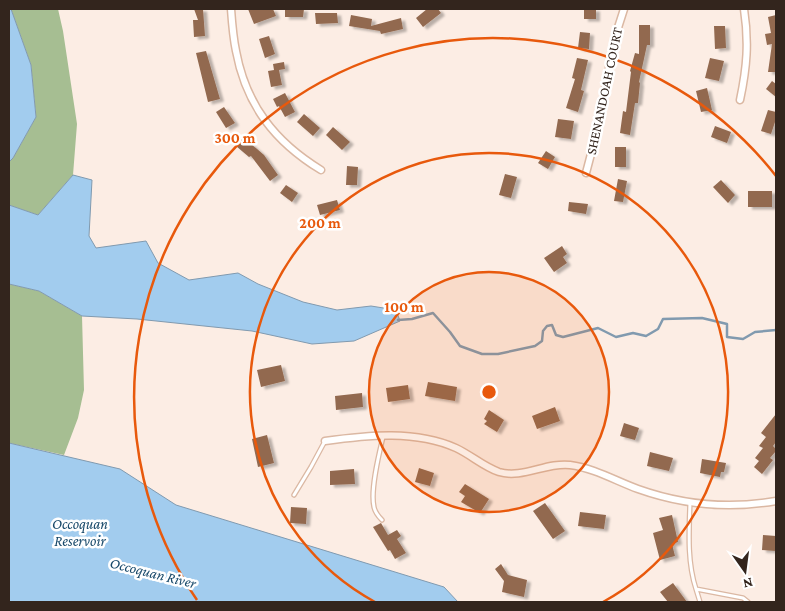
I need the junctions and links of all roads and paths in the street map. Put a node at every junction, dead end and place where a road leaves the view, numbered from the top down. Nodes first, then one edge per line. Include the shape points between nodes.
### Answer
1 (231, 9) edge
2 (624, 9) edge
3 (744, 9) edge
4 (740, 100) dead end
5 (321, 170) dead end
6 (586, 173) dead end
7 (383, 436) junction
8 (326, 441) joint
9 (294, 495) dead end
10 (776, 501) edge
11 (690, 503) junction
12 (382, 520) dead end
13 (696, 589) junction
14 (700, 602) edge
15 (748, 602) edge

1 - 5 street via 238,60 258,111 285,144
2 - 6 street, SHENANDOAH COURT
3 - 4 street via 747,62
7 - 8 street
7 - 11 street via 440,442 471,455 492,469 509,474 570,465
7 - 12 lane via 373,498 376,513
8 - 9 lane
10 - 11 street via 725,506
11 - 13 lane via 690,551
13 - 14 lane
13 - 15 lane via 743,598

